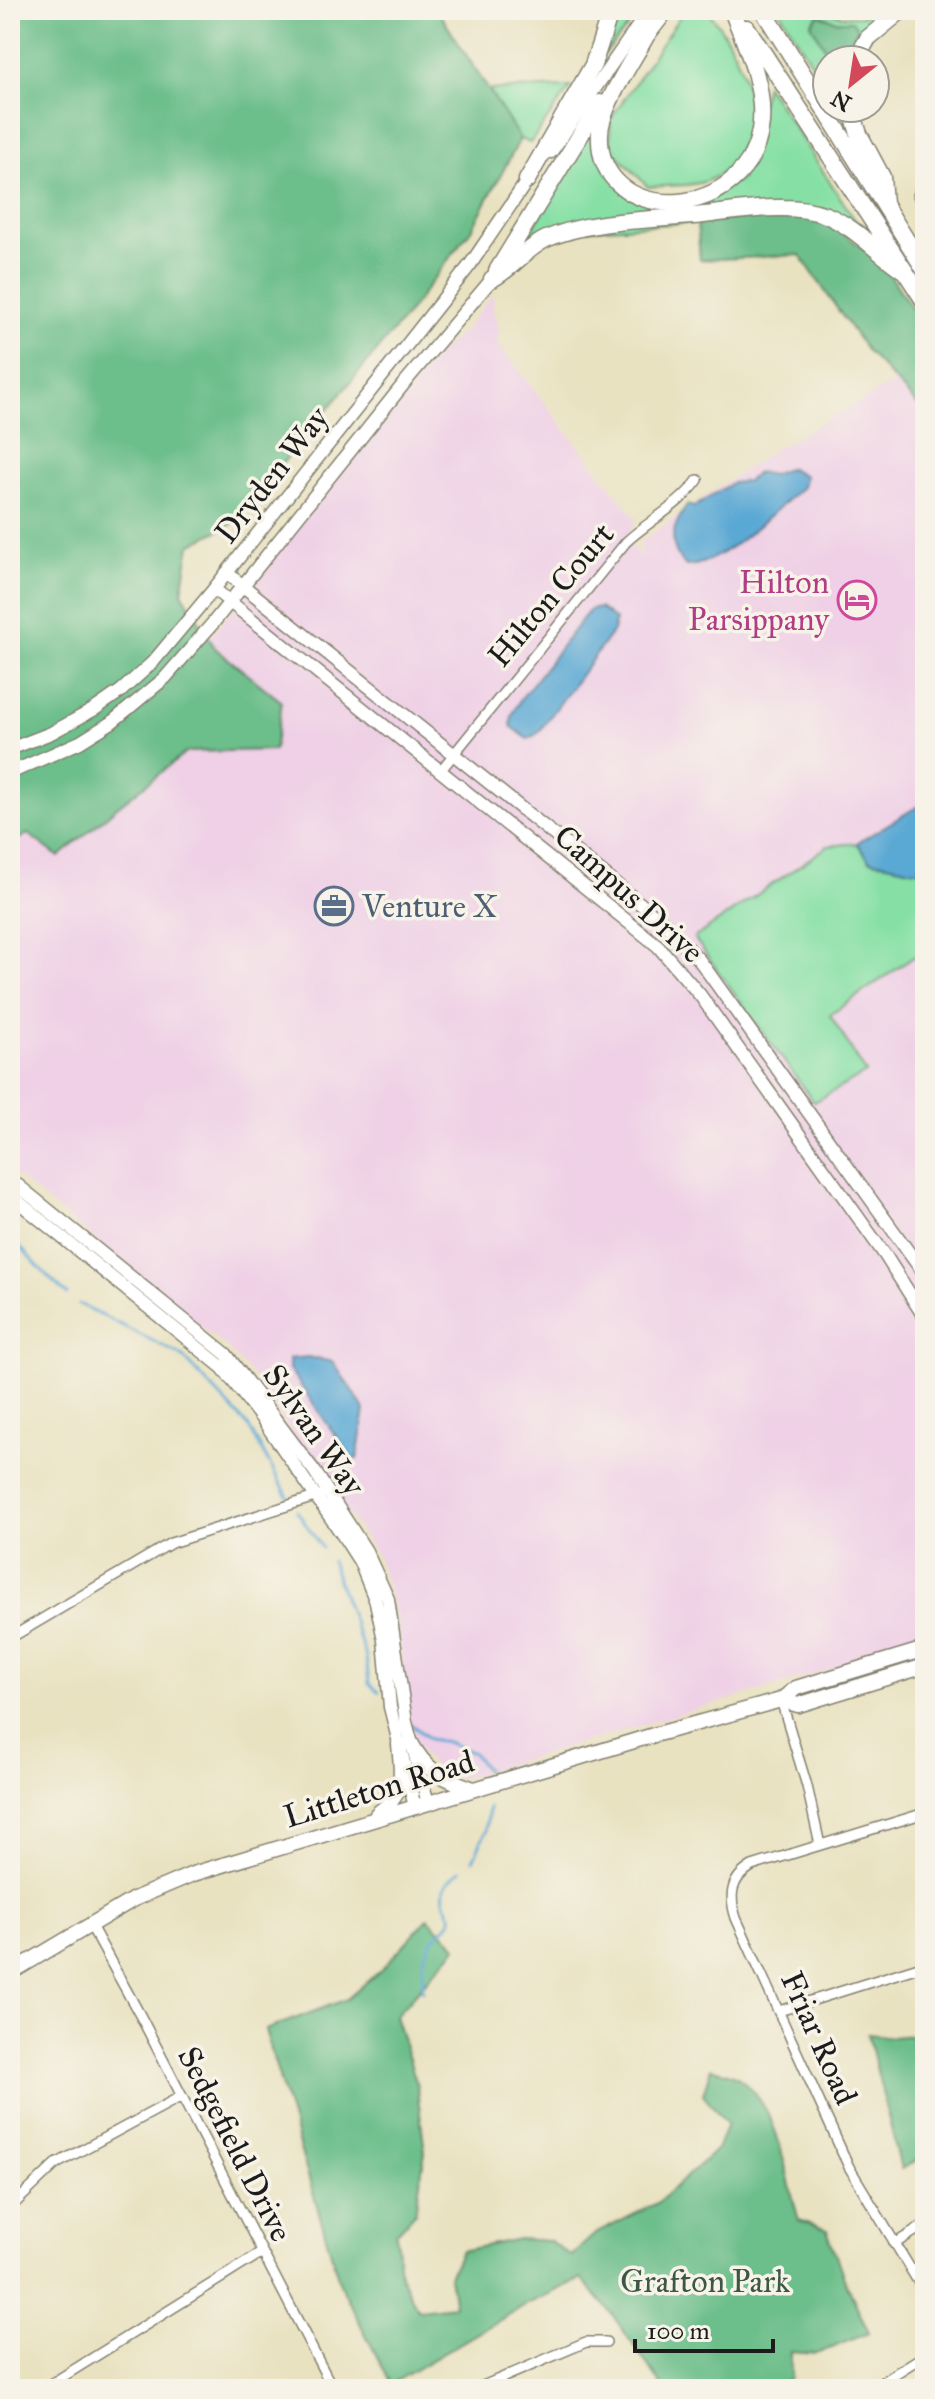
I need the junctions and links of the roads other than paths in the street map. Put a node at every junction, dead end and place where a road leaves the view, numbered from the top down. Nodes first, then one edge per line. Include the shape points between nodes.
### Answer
1 (611, 10) edge
2 (649, 10) edge
3 (666, 10) edge
4 (734, 10) edge
5 (763, 10) edge
6 (902, 10) edge
7 (647, 34) junction
8 (865, 44) edge
9 (856, 124) edge
10 (527, 180) junction
11 (884, 205) junction
12 (925, 270) edge
13 (906, 272) junction
14 (492, 279) junction
15 (925, 302) edge
16 (698, 480) dead end
17 (227, 573) junction
18 (243, 585) junction
19 (214, 589) junction
20 (230, 601) junction
21 (10, 749) edge
22 (454, 754) junction
23 (441, 770) junction
24 (10, 773) edge
25 (10, 1179) edge
26 (10, 1195) edge
27 (925, 1275) edge
28 (925, 1318) edge
29 (322, 1495) junction
30 (10, 1638) edge
31 (925, 1649) edge
32 (925, 1666) edge
33 (781, 1700) junction
34 (405, 1742) junction
35 (474, 1789) junction
36 (421, 1805) junction
37 (925, 1813) edge
38 (370, 1819) junction
39 (820, 1845) junction
40 (90, 1924) junction
41 (925, 1965) edge
42 (10, 1973) edge
43 (779, 2011) junction
44 (182, 2096) junction
45 (10, 2208) edge
46 (925, 2225) edge
47 (894, 2244) junction
48 (261, 2253) junction
49 (925, 2293) edge
50 (606, 2342) dead end
51 (925, 2355) edge
52 (331, 2386) edge
53 (43, 2389) edge
54 (319, 2389) edge
55 (476, 2389) edge
56 (871, 2389) edge

1 - 10 highway via 593,65
2 - 10 street, Dryden Way
3 - 7 highway
4 - 7 highway via 761,99 760,133 736,177 693,201 661,202 636,195 617,180 602,153 601,121
4 - 13 highway
5 - 11 highway
6 - 8 highway
7 - 14 highway
9 - 11 highway via 882,177
10 - 17 street, Dryden Way via 470,265
11 - 12 highway
13 - 14 highway via 844,224 809,211 780,208 558,234
13 - 15 highway
14 - 18 street, Dryden Way
16 - 22 street, Hilton Court via 685,498 626,542
17 - 18 street, Campus Drive
17 - 19 street, Dryden Way
18 - 20 street, Dryden Way
18 - 22 street, Campus Drive
19 - 20 street, Campus Drive
19 - 21 street, Dryden Way via 128,685 72,722
20 - 23 street, Campus Drive
20 - 24 street, Dryden Way via 138,702 80,742
22 - 23 street, Hilton Court
22 - 27 street, Campus Drive via 694,954
23 - 28 street, Campus Drive via 679,968
25 - 29 street, Sylvan Way via 226,1354 271,1410
26 - 29 street, Sylvan Way via 223,1368
29 - 30 street via 171,1543
29 - 34 street, Sylvan Way via 366,1551 388,1599
31 - 33 main road, Littleton Road via 796,1688
32 - 33 main road, Littleton Road via 798,1705
33 - 35 main road, Littleton Road
33 - 39 street
34 - 35 main road via 432,1771
34 - 36 street, Sylvan Way
34 - 38 main road via 399,1790
35 - 36 main road, Littleton Road
36 - 38 main road, Littleton Road
37 - 39 street, Friar Road
38 - 40 main road, Littleton Road via 193,1874
39 - 43 street, Friar Road via 752,1866 732,1889 736,1918
40 - 42 main road, Littleton Road
40 - 44 street, Sedgefield Drive
41 - 43 street
43 - 47 street, Friar Road via 849,2167
44 - 45 street via 56,2164
44 - 48 street, Sedgefield Drive
46 - 47 street
47 - 49 street, Friar Road
48 - 52 street, Sedgefield Drive
48 - 53 street
50 - 55 street via 586,2342
51 - 56 street
52 - 54 street

